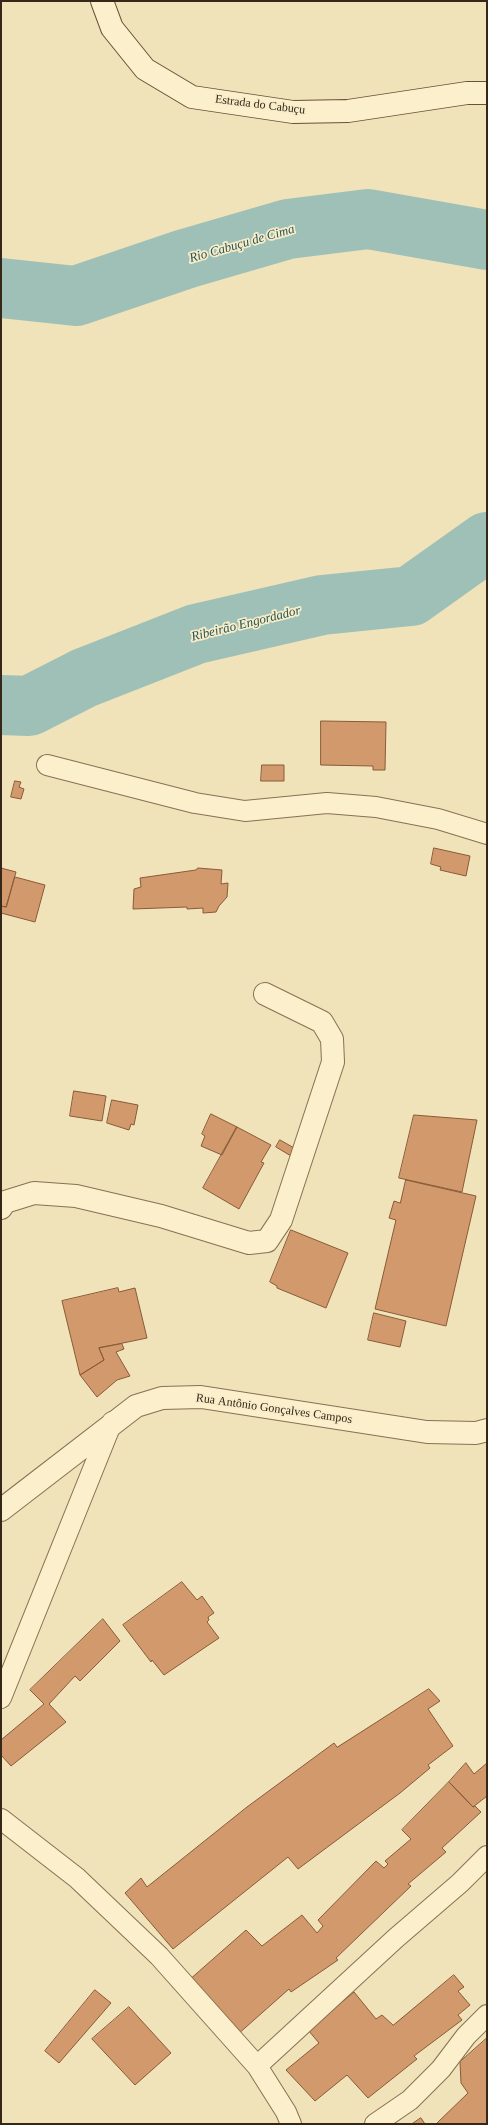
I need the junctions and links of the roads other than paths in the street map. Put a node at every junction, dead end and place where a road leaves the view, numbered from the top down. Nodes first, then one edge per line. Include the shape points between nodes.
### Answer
1 (102, 1) edge
2 (487, 93) edge
3 (47, 765) dead end
4 (487, 834) edge
5 (265, 994) dead end
6 (1, 1208) edge
7 (112, 1422) junction
8 (487, 1430) edge
9 (1, 1510) edge
10 (1, 1698) edge
11 (1, 1819) edge
12 (487, 1856) edge
13 (487, 2015) edge
14 (257, 2066) junction
15 (291, 2124) edge
16 (375, 2124) edge

1 - 2 street, Estrada do Cabuçu via 112,28 144,69 192,97 294,112 348,110 467,93
3 - 4 lane via 195,803 245,811 326,803 376,807 438,819
5 - 6 street via 322,1022 332,1040 333,1062 281,1220 267,1241 249,1243 161,1216 76,1196 34,1193 5,1202
7 - 8 street, Rua Antônio Gonçalves Campos via 136,1406 162,1398 201,1397 428,1432 476,1433
7 - 9 street, Rua Antônio Gonçalves Campos
7 - 10 lane
11 - 14 lane via 77,1878 159,1956
12 - 14 lane
13 - 16 lane via 466,2036 426,2085 410,2100
14 - 15 lane

